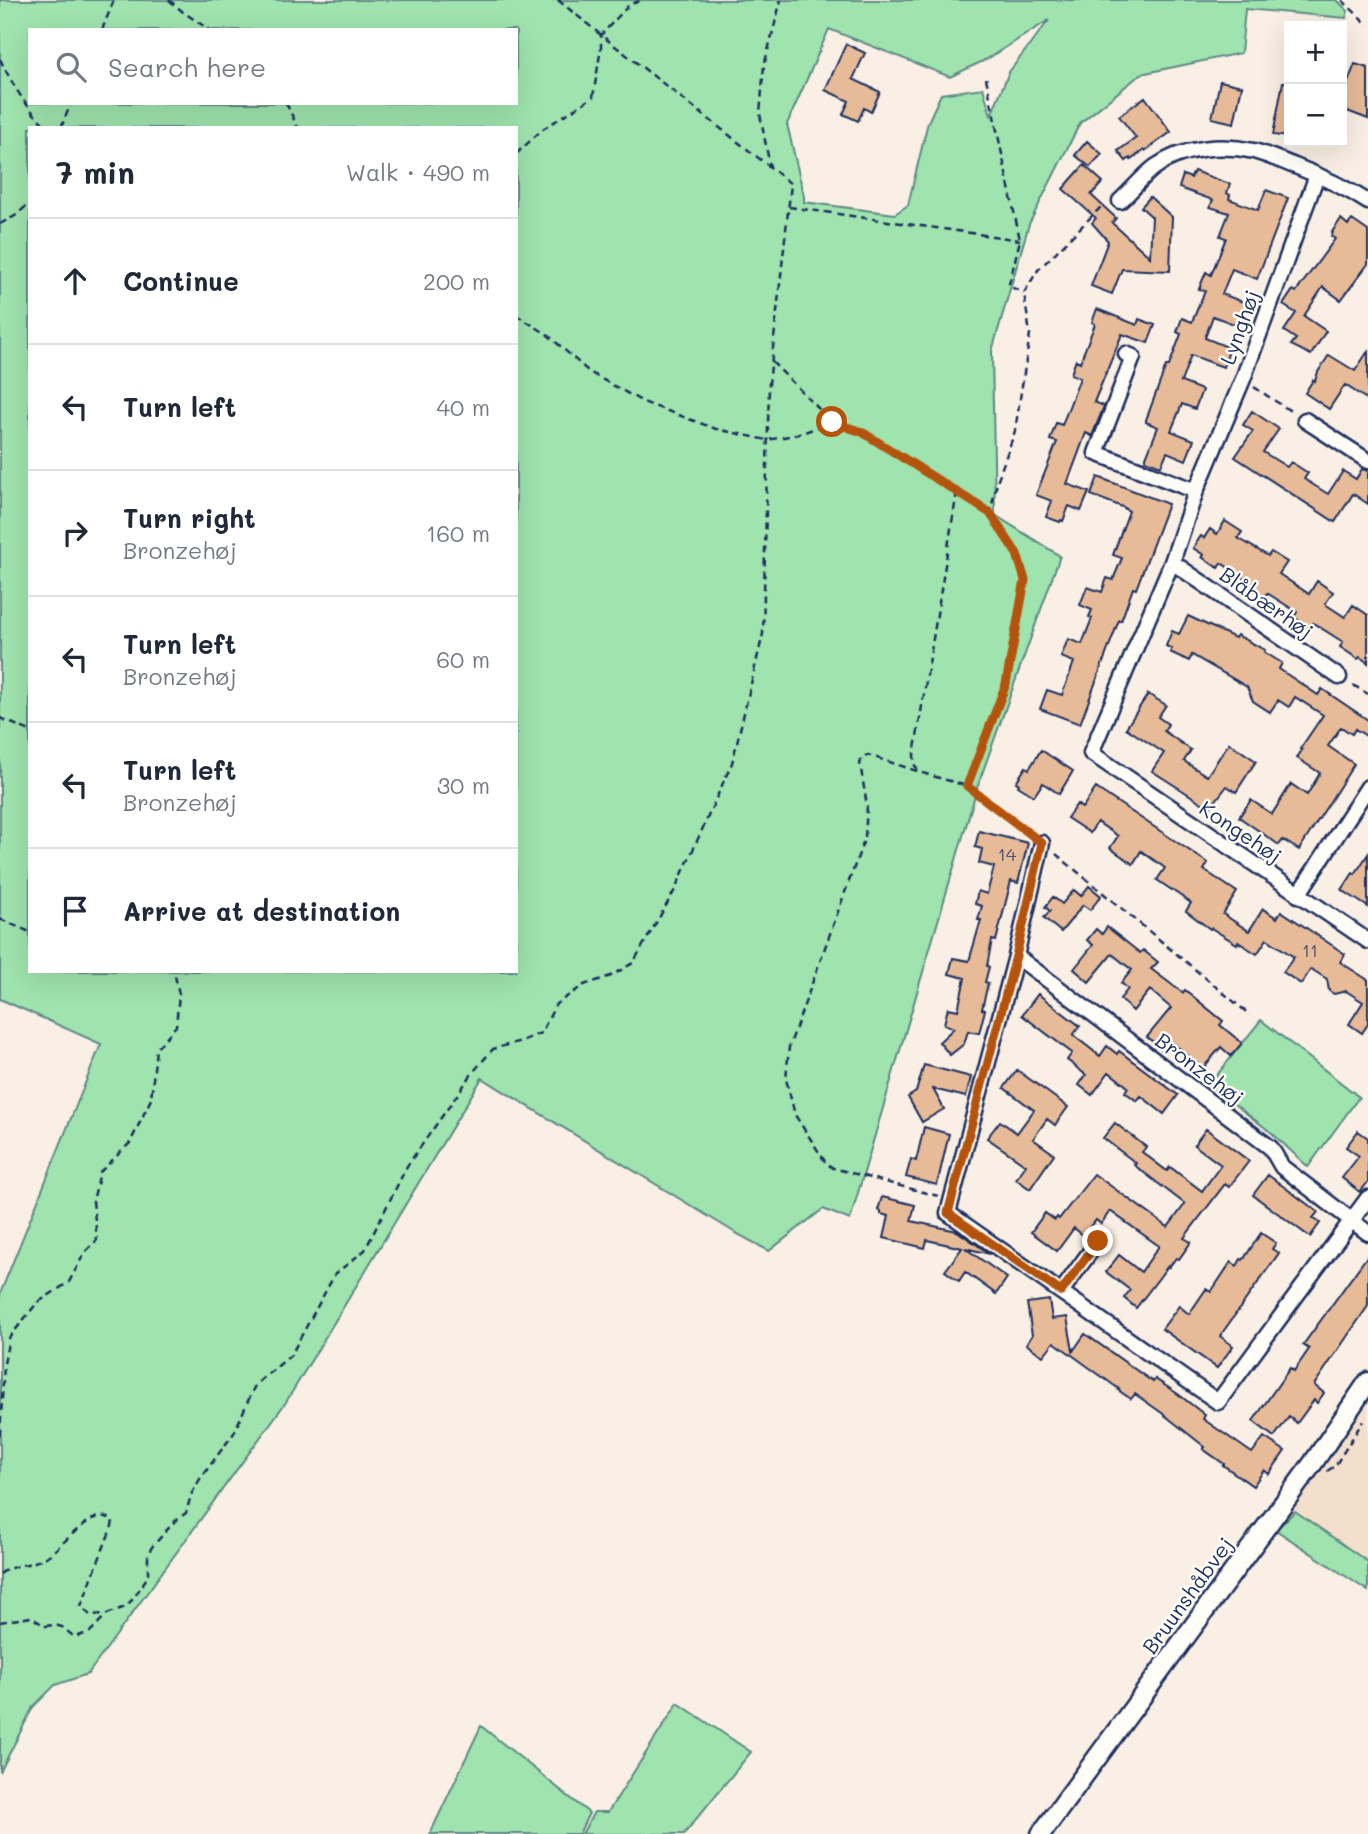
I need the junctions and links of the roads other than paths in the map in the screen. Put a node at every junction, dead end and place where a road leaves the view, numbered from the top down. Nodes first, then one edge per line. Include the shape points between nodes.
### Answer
1 (1317, 175) junction
2 (1120, 201) road end
3 (1368, 202) edge
4 (1126, 354) dead end
5 (1305, 420) road end
6 (1368, 461) edge
7 (1196, 491) junction
8 (1172, 562) junction
9 (1339, 677) road end
10 (1091, 753) joint
11 (1368, 787) edge
12 (1042, 843) road end
13 (1298, 895) junction
14 (1368, 942) edge
15 (1016, 956) junction
16 (1368, 1198) edge
17 (1352, 1220) junction
18 (1368, 1233) edge
19 (1098, 1241) dead end
20 (1061, 1292) junction
21 (1368, 1382) edge
22 (1041, 1834) edge

1 - 2 street via 1256,152 1210,148 1182,154 1156,167
1 - 3 street
1 - 7 street, Lynghøj via 1243,379
4 - 7 street via 1133,357 1096,453
5 - 6 street
7 - 8 street, Lynghøj
8 - 9 street, Blåbærhøj
8 - 10 street, Lynghøj
10 - 13 street, Kongehøj
11 - 13 street
12 - 15 street
13 - 14 street, Kongehøj
15 - 17 street, Bronzehøj via 1271,1148 1282,1167
15 - 20 street via 948,1213
16 - 17 street
17 - 18 street, Bronzehøj
17 - 20 street via 1219,1402
19 - 20 street
21 - 22 street, Bruunshåbvej

